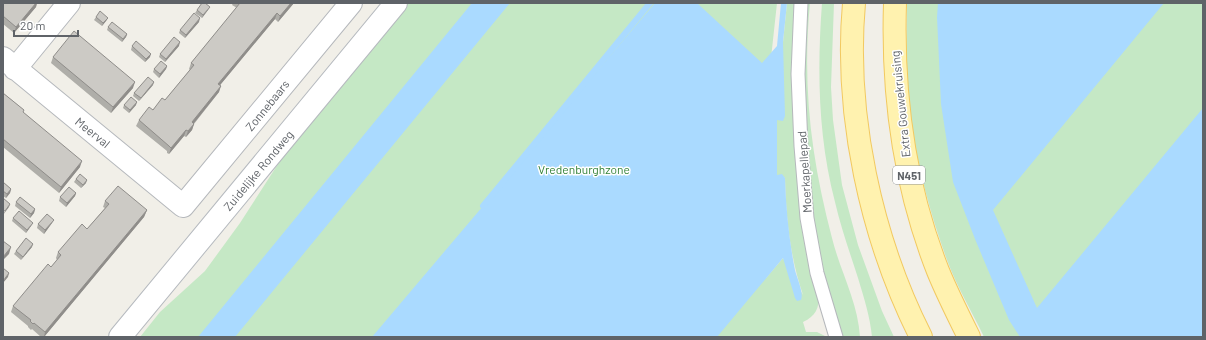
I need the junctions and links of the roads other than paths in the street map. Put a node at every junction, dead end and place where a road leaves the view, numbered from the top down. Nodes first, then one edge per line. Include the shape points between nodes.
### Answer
1 (69, 3) edge
2 (351, 3) edge
3 (396, 3) edge
4 (802, 3) edge
5 (854, 3) edge
6 (894, 3) edge
7 (9, 63) edge
8 (184, 206) joint
9 (120, 337) edge
10 (836, 337) edge
11 (921, 337) edge
12 (969, 337) edge

1 - 7 street
2 - 8 street, Zonnebaars
3 - 9 street, Zuidelijke Rondweg
4 - 10 lane, Moerkapellepad via 798,74 807,218 817,273
5 - 11 main road via 854,89 867,182 885,251
6 - 12 main road, Extra Gouwekruising / N451 via 895,82 905,160 925,234 950,298
7 - 8 street, Meerval

